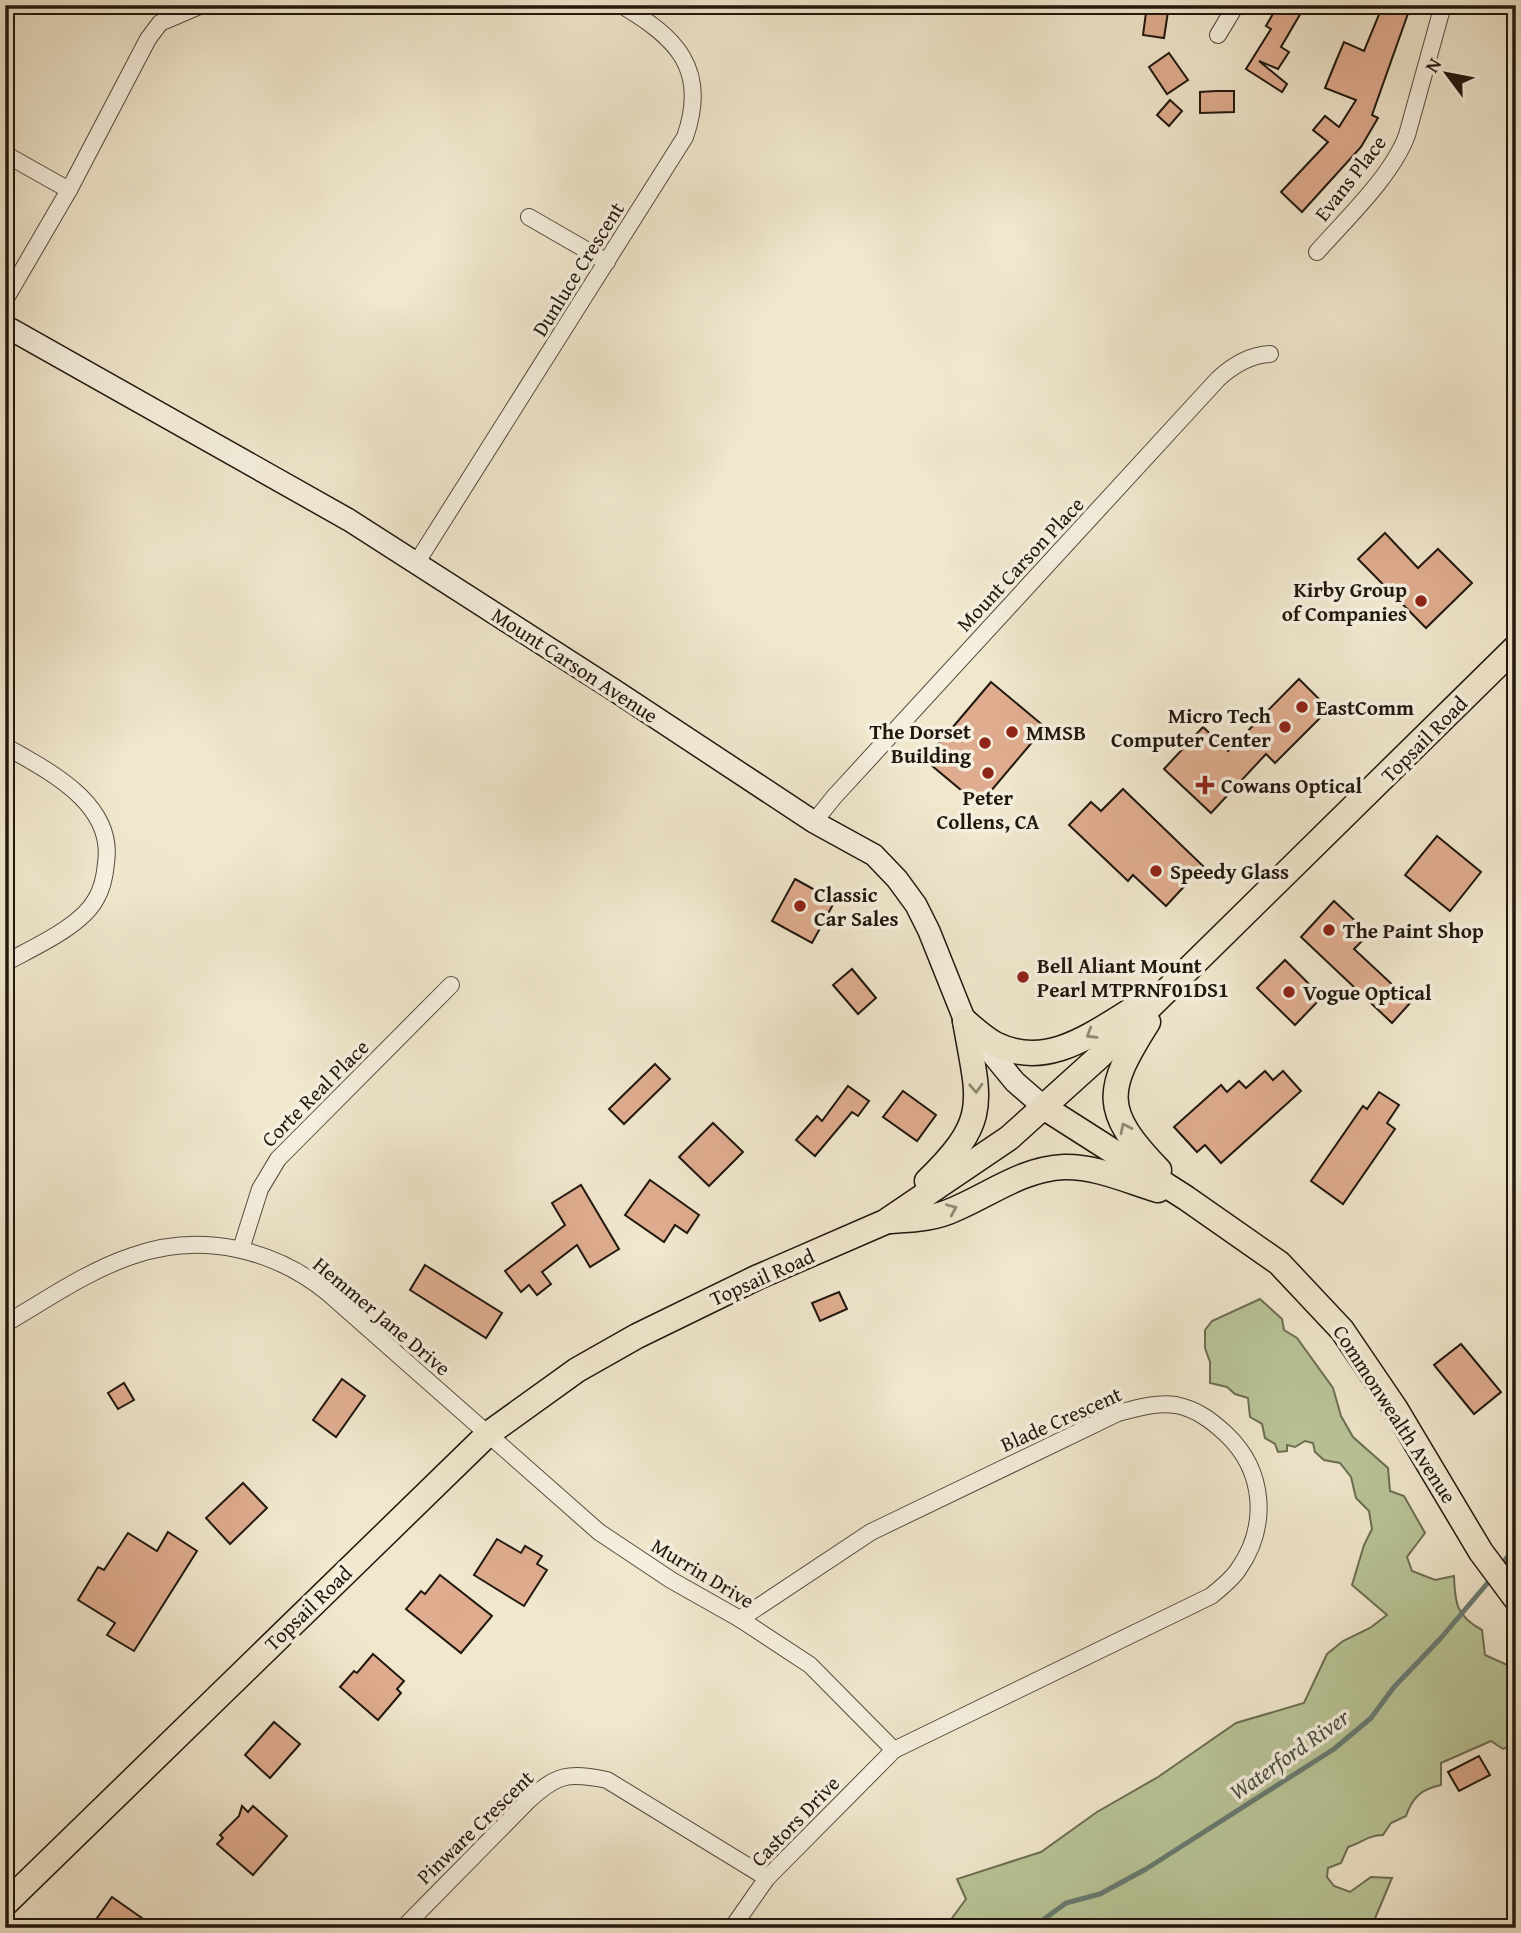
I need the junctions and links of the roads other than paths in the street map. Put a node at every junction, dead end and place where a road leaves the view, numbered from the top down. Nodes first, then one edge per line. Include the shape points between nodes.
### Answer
1 (202, 5) edge
2 (621, 5) edge
3 (1236, 5) edge
4 (1443, 5) edge
5 (1218, 35) dead end
6 (5, 154) edge
7 (69, 190) junction
8 (529, 217) dead end
9 (1317, 252) dead end
10 (607, 262) junction
11 (5, 300) edge
12 (5, 326) edge
13 (1270, 354) dead end
14 (417, 562) junction
15 (1516, 647) edge
16 (5, 746) edge
17 (814, 822) junction
18 (5, 963) edge
19 (451, 985) dead end
20 (1171, 986) junction
21 (965, 1021) junction
22 (1045, 1108) junction
23 (1186, 1198) junction
24 (885, 1222) junction
25 (241, 1249) junction
26 (5, 1324) edge
27 (488, 1434) junction
28 (1511, 1593) edge
29 (740, 1619) junction
30 (894, 1750) junction
31 (767, 1878) junction
32 (5, 1904) edge
33 (402, 1928) edge
34 (732, 1928) edge

1 - 7 street via 160,23 148,38
2 - 10 street, Dunluce Crescent via 674,43 690,75 692,99 685,137
3 - 5 street
4 - 9 street, Evans Place via 1401,149
6 - 7 street
7 - 11 street
8 - 10 street
10 - 14 street, Dunluce Crescent
12 - 14 main road, Mount Carson Avenue
13 - 17 street, Mount Carson Place via 1248,359 1218,379
14 - 17 main road, Mount Carson Avenue
15 - 20 main road, Topsail Road
16 - 18 street via 74,789 89,805 109,847 96,900 59,932
17 - 21 main road, Mount Carson Avenue via 874,855 897,879 929,931
19 - 25 street, Corte Real Place via 278,1159 260,1189
20 -> 21 main road via 1079,1041 1044,1054 1013,1052 992,1043
20 - 22 main road, Topsail Road
23 -> 20 main road via 1126,1132 1115,1088 1125,1058
21 - 22 main road, Mount Carson Avenue via 1015,1082
21 -> 24 main road via 976,1113 951,1157
22 - 23 main road, Commonwealth Avenue
22 - 24 main road, Topsail Road via 992,1151
24 -> 23 main road via 948,1212 1010,1181 1063,1167 1082,1167
23 - 28 main road, Commonwealth Avenue via 1279,1263 1342,1330
24 - 27 main road, Topsail Road via 637,1336 577,1370
25 - 26 street, Hemmer Jane Drive via 188,1245 150,1250 96,1272
25 - 27 street, Hemmer Jane Drive via 315,1283
27 - 29 street, Murrin Drive via 599,1532
27 - 32 main road, Topsail Road
29 - 30 street, Murrin Drive via 810,1665
29 - 30 street, Blade Crescent via 871,1532 1118,1413 1155,1404 1194,1409 1236,1444 1249,1461 1255,1480 1259,1518 1247,1556 1224,1585 1211,1596
30 - 31 street, Castors Drive
31 - 33 street, Pinware Crescent via 607,1780 584,1775 560,1777 528,1801
31 - 34 street, Castors Drive

